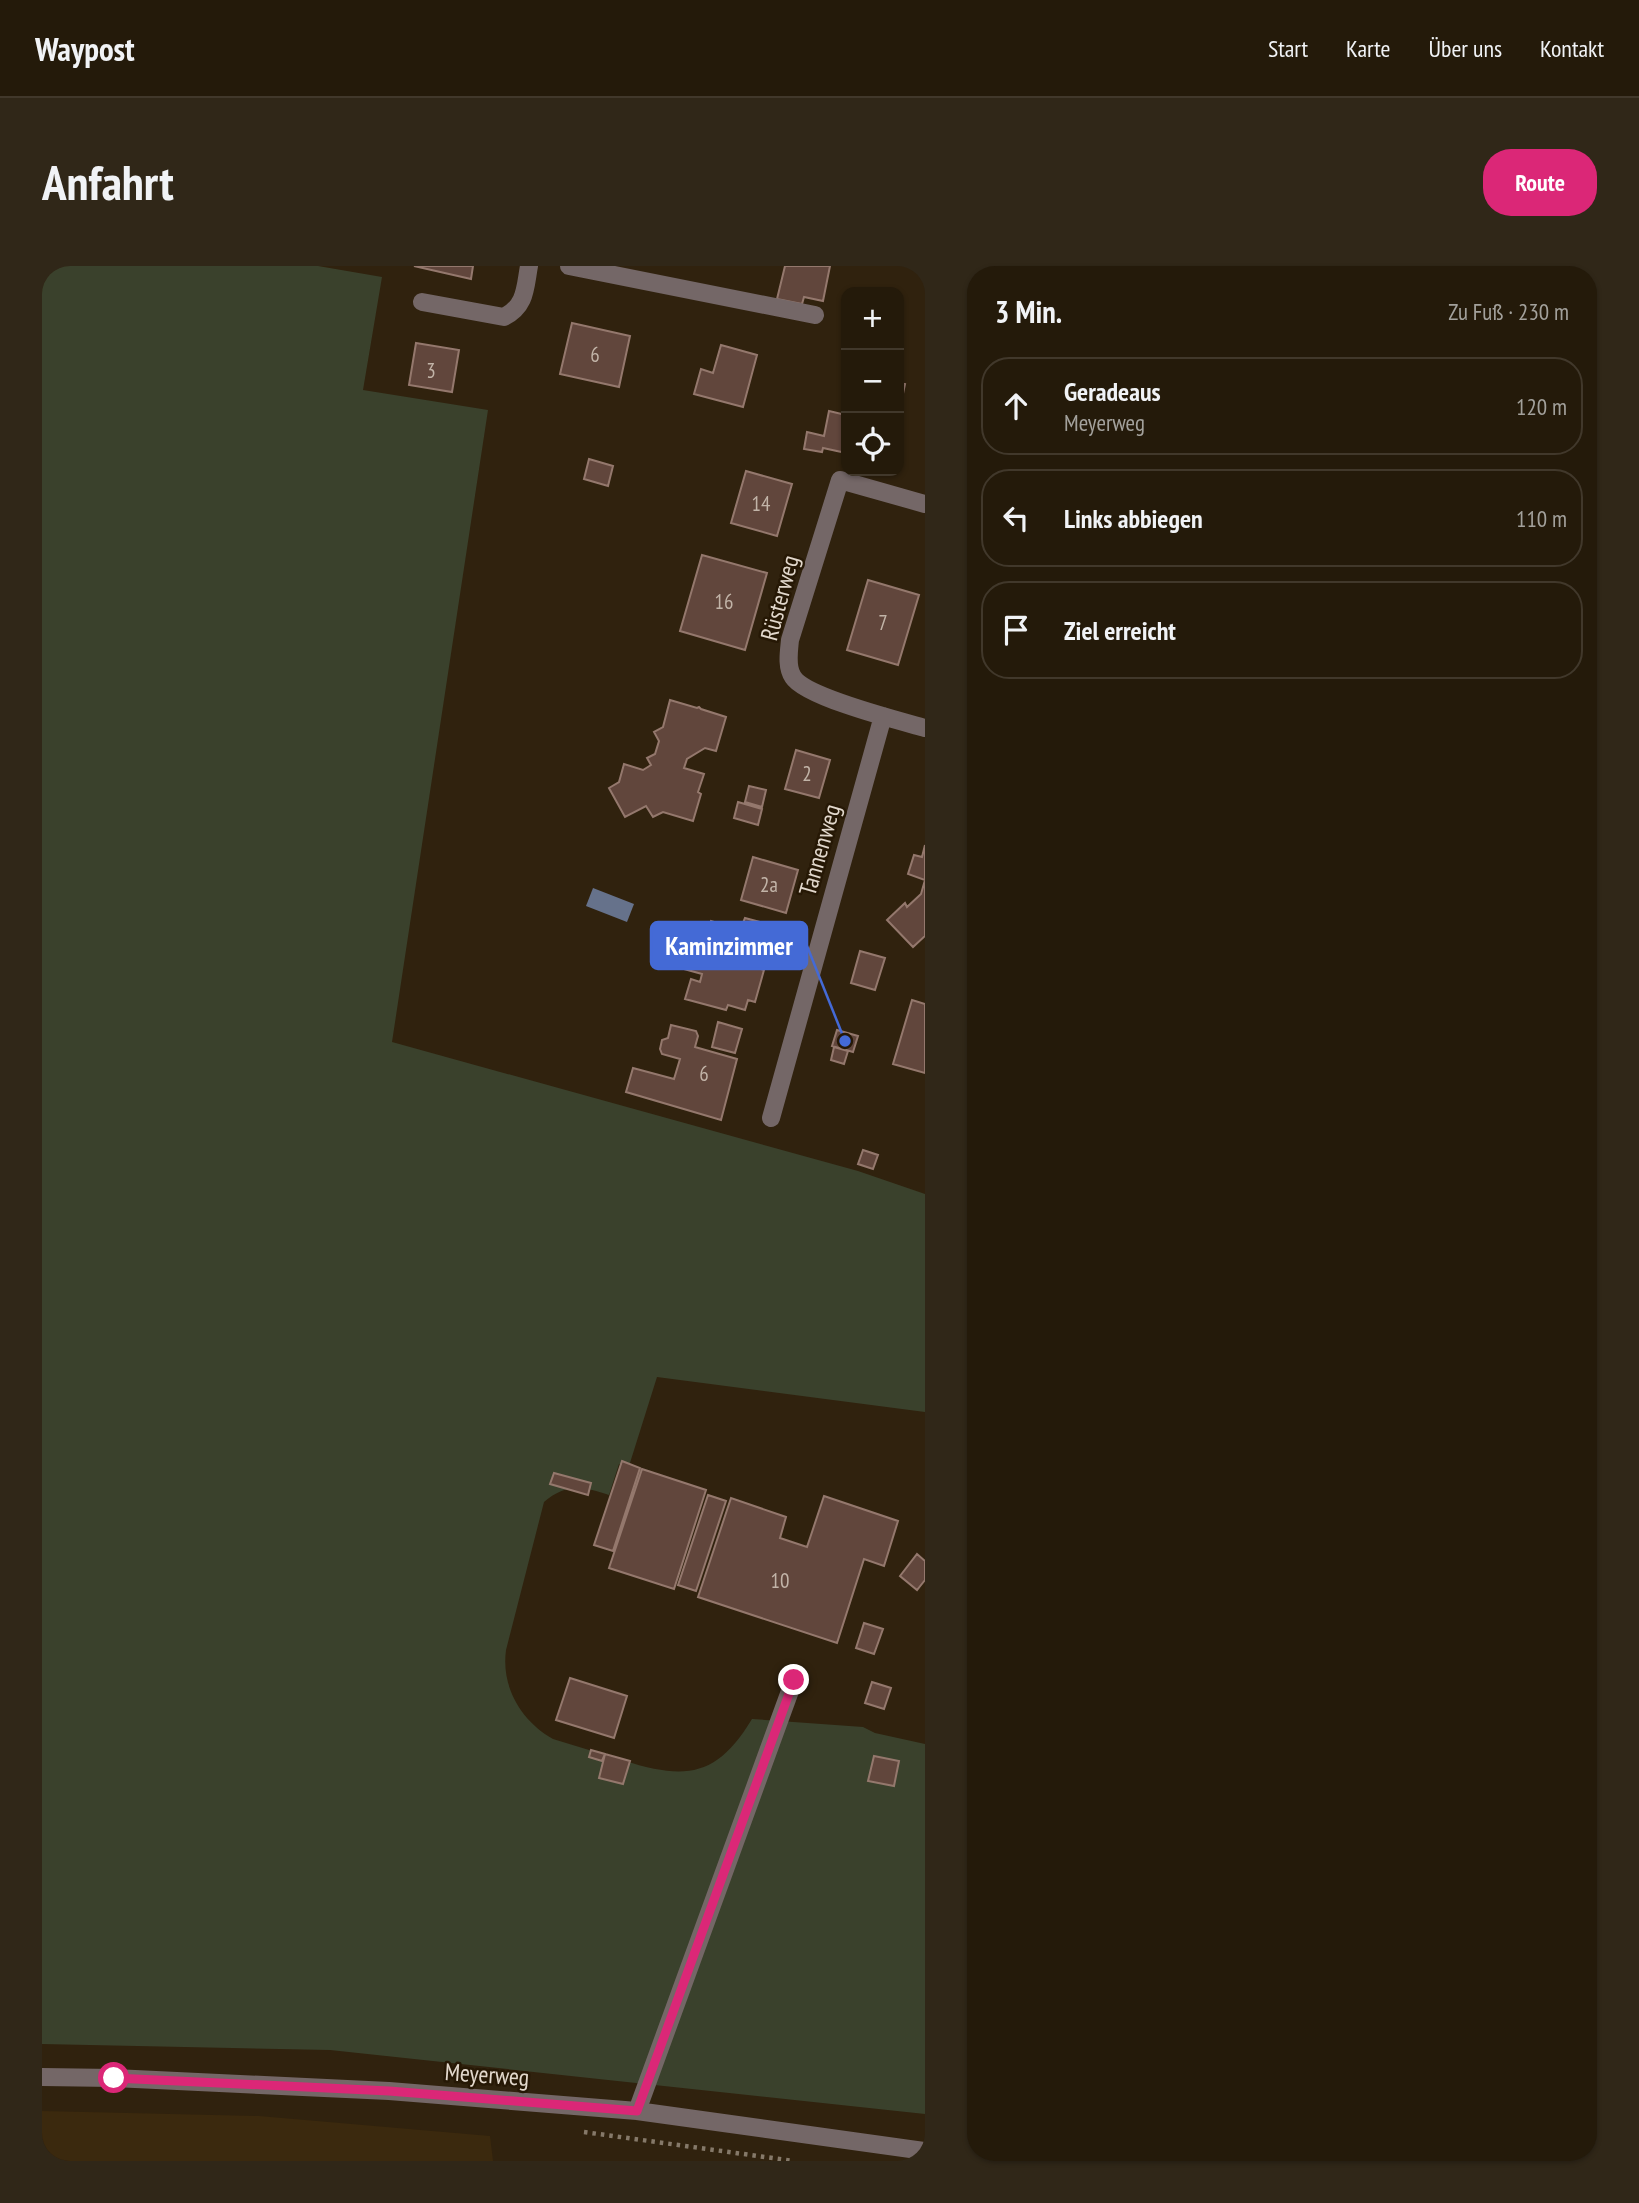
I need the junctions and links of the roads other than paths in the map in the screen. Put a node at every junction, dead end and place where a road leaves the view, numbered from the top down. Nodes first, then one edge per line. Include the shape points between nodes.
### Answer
1 (529, 266) edge
2 (569, 266) edge
3 (422, 302) dead end
4 (815, 315) dead end
5 (925, 504) edge
6 (883, 716) junction
7 (925, 728) edge
8 (771, 1118) dead end
9 (794, 1680) dead end
10 (42, 2077) edge
11 (637, 2111) junction
12 (925, 2151) edge

1 - 3 street via 523,298 515,312 504,317
2 - 4 street
5 - 6 street, Rüsterweg via 840,480 790,640 788,661 793,678 812,691
6 - 7 street, Rüsterweg
6 - 8 street, Tannenweg
9 - 11 street
10 - 11 street, Meyerweg via 389,2091
11 - 12 street, Meyerweg

